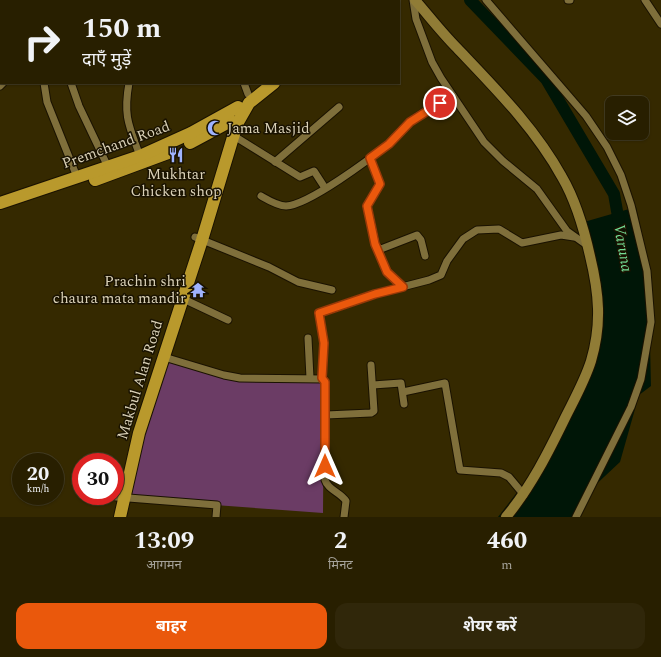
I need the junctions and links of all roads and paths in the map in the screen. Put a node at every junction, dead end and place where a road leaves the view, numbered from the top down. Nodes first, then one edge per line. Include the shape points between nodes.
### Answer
1 (414, 0) edge
2 (486, 0) edge
3 (645, 0) edge
4 (661, 24) edge
5 (44, 84) edge
6 (71, 84) edge
7 (129, 84) edge
8 (259, 84) edge
9 (273, 84) edge
10 (246, 89) edge
11 (453, 96) junction
12 (238, 107) junction
13 (339, 107) dead end
14 (231, 121) junction
15 (234, 136) junction
16 (140, 156) junction
17 (370, 158) junction
18 (275, 162) junction
19 (108, 167) junction
20 (77, 177) junction
21 (325, 188) junction
22 (261, 196) dead end
23 (0, 203) edge
24 (0, 210) edge
25 (574, 237) junction
26 (199, 238) junction
27 (588, 246) junction
28 (378, 248) junction
29 (425, 256) dead end
30 (403, 287) junction
31 (332, 290) dead end
32 (180, 298) junction
33 (228, 320) dead end
34 (308, 338) dead end
35 (164, 357) junction
36 (371, 365) dead end
37 (310, 378) junction
38 (322, 378) junction
39 (151, 383) junction
40 (373, 385) junction
41 (403, 392) junction
42 (404, 404) dead end
43 (326, 415) junction
44 (124, 479) edge
45 (524, 495) junction
46 (124, 498) edge
47 (117, 505) edge
48 (120, 505) edge
49 (112, 517) edge
50 (120, 517) edge
51 (216, 517) edge
52 (344, 517) edge
53 (506, 517) edge
54 (576, 517) edge

1 - 11 street via 416,19 425,48
1 - 27 street via 481,72 552,161 570,192
2 - 54 street via 586,116 607,147 621,175 631,205 647,271 651,322 641,379 631,406
3 - 4 street
5 - 20 street via 47,102
6 - 19 street
7 - 16 street via 126,117
8 - 10 highway, Makbul Alan Road
9 - 15 highway, Makbul Alan Road via 244,109
10 - 12 highway, Makbul Alan Road
11 - 17 street via 410,122 389,144
11 - 25 street via 492,151 537,189
12 - 14 highway, Makbul Alan Road
12 - 16 highway, Premchand Road via 191,133
13 - 18 street
14 - 24 highway, Premchand Road via 152,160 121,172
14 - 26 highway, Makbul Alan Road
15 - 18 street
15 - 26 highway, Makbul Alan Road
16 - 19 highway, Premchand Road
17 - 21 street
17 - 28 street via 380,184 367,206
18 - 21 street via 300,177 314,171
19 - 20 highway, Premchand Road
20 - 23 highway, Premchand Road
21 - 22 street via 301,202 286,206
25 - 27 street
25 - 30 street via 561,235 522,243 499,229 477,230 463,239 447,261 441,275
26 - 31 street via 298,282
26 - 32 highway, Makbul Alan Road
27 - 45 street via 599,298 599,316 591,361 562,425
28 - 29 street via 417,235
28 - 30 street via 387,272
30 - 38 street via 319,313 324,343
32 - 33 street
32 - 35 highway, Makbul Alan Road
32 - 39 highway, Makbul Alan Road
34 - 37 street
35 - 37 street via 240,378
35 - 39 highway, Makbul Alan Road
36 - 40 street
37 - 38 street
38 - 43 street via 325,382
39 - 44 highway, Makbul Alan Road via 138,411
40 - 41 street via 400,382
40 - 43 street via 373,412
41 - 42 street
41 - 45 street via 444,383 460,470 501,473 509,477
43 - 52 street via 325,480 328,486 346,501
45 - 53 street
46 - 51 street via 217,505
47 - 49 highway, Makbul Alan Road
48 - 50 highway, Makbul Alan Road

